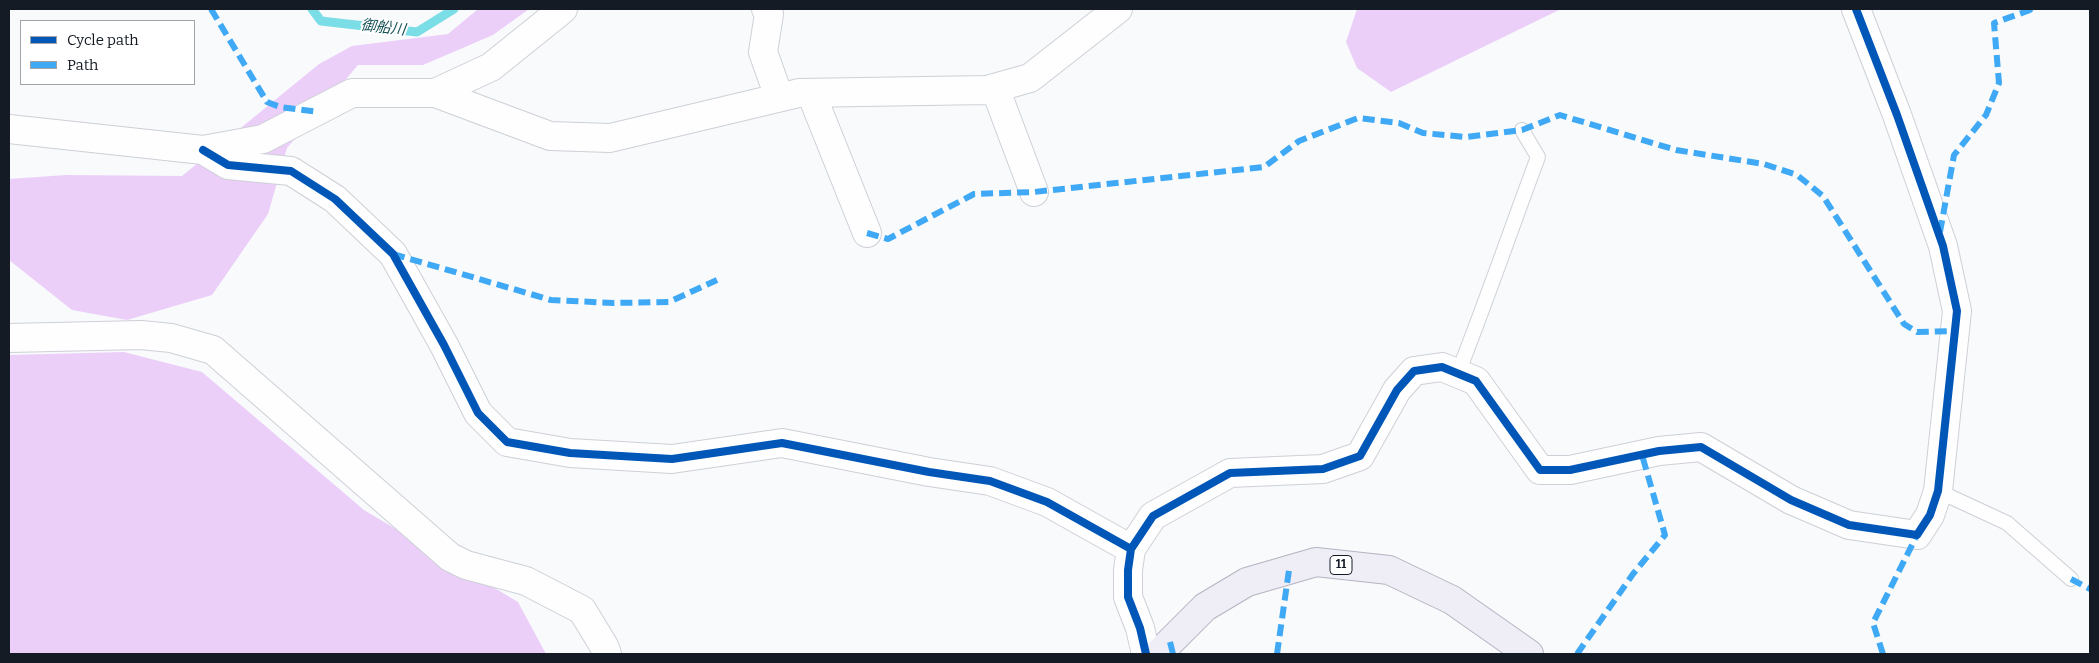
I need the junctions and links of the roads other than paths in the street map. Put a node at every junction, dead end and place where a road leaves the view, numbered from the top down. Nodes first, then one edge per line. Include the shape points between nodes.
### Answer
1 (563, 9) edge
2 (766, 9) edge
3 (1118, 9) edge
4 (1856, 9) edge
5 (995, 88) junction
6 (435, 93) junction
7 (811, 93) junction
8 (779, 98) junction
9 (9, 129) edge
10 (1522, 130) dead end
11 (203, 150) junction
12 (1034, 192) dead end
13 (867, 234) dead end
14 (9, 338) edge
15 (1458, 373) junction
16 (1938, 491) junction
17 (1131, 549) junction
18 (2071, 579) dead end
19 (607, 654) edge
20 (1146, 654) edge
21 (1158, 654) edge
22 (1529, 654) edge

1 - 6 street via 491,67
2 - 8 street via 769,14 763,52
3 - 5 street via 1030,78
4 - 16 street via 1943,246 1957,311
5 - 7 street
5 - 12 street
6 - 8 street via 550,136 610,138
6 - 11 street via 352,93 263,140
7 - 8 street
7 - 13 street
9 - 11 street
10 - 15 lane via 1538,157
11 - 17 street via 228,165 291,171 336,199 393,254 478,413 507,442 570,453 672,459 782,442 990,481 1047,502
14 - 19 street via 140,335 171,338 213,350 450,557 466,565 526,581 582,610
15 - 16 street via 1476,381 1540,470 1570,470 1659,451 1702,447 1791,500 1849,525 1917,535 1930,515
15 - 17 street via 1442,367 1414,371 1397,390 1360,456 1323,469 1230,473 1152,516
16 - 18 lane via 2007,523
17 - 20 street via 1128,597
21 - 22 main road, 11 via 1205,607 1247,582 1316,562 1389,570 1452,600

